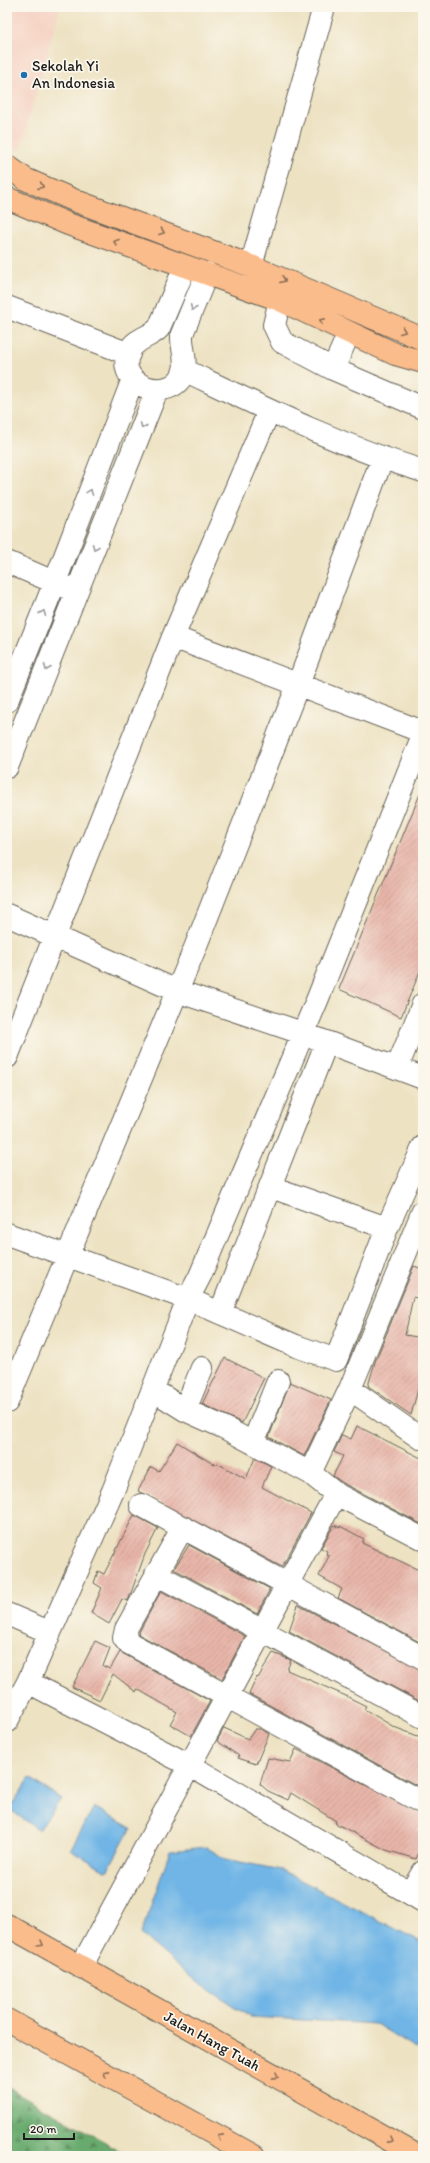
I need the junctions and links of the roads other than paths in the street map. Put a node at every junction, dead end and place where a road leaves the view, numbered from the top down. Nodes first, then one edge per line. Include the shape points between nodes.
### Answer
1 (324, 7) edge
2 (7, 166) edge
3 (7, 198) edge
4 (76, 201) junction
5 (68, 224) junction
6 (251, 266) junction
7 (185, 267) junction
8 (208, 273) junction
9 (280, 300) junction
10 (7, 307) edge
11 (349, 333) junction
12 (423, 339) edge
13 (129, 354) junction
14 (423, 362) edge
15 (333, 369) junction
16 (184, 370) junction
17 (133, 379) junction
18 (157, 390) junction
19 (423, 408) edge
20 (268, 411) junction
21 (382, 459) junction
22 (423, 471) edge
23 (7, 562) edge
24 (55, 582) junction
25 (77, 591) junction
26 (173, 638) junction
27 (298, 685) junction
28 (7, 701) edge
29 (423, 733) edge
30 (7, 767) edge
31 (7, 915) edge
32 (55, 936) junction
33 (178, 991) junction
34 (423, 1004) edge
35 (302, 1033) junction
36 (326, 1044) junction
37 (7, 1057) edge
38 (397, 1068) junction
39 (423, 1078) edge
40 (423, 1147) edge
41 (271, 1187) junction
42 (423, 1211) edge
43 (387, 1228) junction
44 (7, 1234) edge
45 (66, 1256) junction
46 (188, 1299) junction
47 (221, 1311) junction
48 (202, 1368) dead end
49 (278, 1380) dead end
50 (350, 1389) junction
51 (153, 1390) junction
52 (7, 1402) edge
53 (184, 1410) junction
54 (422, 1435) edge
55 (253, 1443) junction
56 (310, 1473) junction
57 (336, 1494) junction
58 (141, 1504) dead end
59 (183, 1527) junction
60 (423, 1539) edge
61 (156, 1574) junction
62 (286, 1583) junction
63 (7, 1614) edge
64 (261, 1629) junction
65 (49, 1632) junction
66 (423, 1658) edge
67 (28, 1682) junction
68 (226, 1695) junction
69 (423, 1717) edge
70 (7, 1721) edge
71 (189, 1765) junction
72 (423, 1803) edge
73 (423, 1872) edge
74 (416, 1897) edge
75 (7, 1925) edge
76 (82, 1967) junction
77 (7, 2020) edge
78 (254, 2156) edge
79 (418, 2156) edge

1 - 6 street
2 -> 4 main road via 25,179
3 - 5 main road
4 - 5 main road
4 -> 6 main road
7 -> 5 main road
6 -> 12 main road
7 - 8 main road
7 - 13 street via 159,328 155,333 136,342
8 - 9 main road
8 -> 16 street via 182,334
11 -> 9 main road
9 - 15 street via 274,325 282,342
10 - 13 street
11 - 14 main road via 395,354
11 - 15 street
13 - 17 street via 128,367
15 - 19 street
16 - 18 street via 174,383
16 - 20 street
17 - 18 street via 144,388
24 -> 17 street
18 -> 25 street
20 - 21 street
20 - 26 street
21 - 22 street
21 - 27 street
23 - 24 street
24 - 25 street
28 -> 24 street
25 -> 30 street
26 - 27 street
26 - 32 street
27 - 29 street
27 - 33 street
29 - 35 street
31 - 32 street
32 - 33 street
32 - 37 street
33 - 35 street
33 - 45 street
34 - 38 street
35 - 36 street
35 - 46 street
36 - 38 street
36 - 41 street
38 - 39 street
40 - 43 street
41 - 43 street
41 - 47 street
42 - 50 street
43 - 47 street via 336,1360 296,1346
44 - 45 street
45 - 46 street
45 - 52 street
46 - 47 street
46 - 51 street
48 - 53 street
49 - 55 street
50 - 54 street
50 - 56 street
51 - 53 street
51 - 65 street via 113,1491
53 - 55 street
55 - 56 street
56 - 57 street
57 - 60 street
57 - 62 street
58 - 59 street
59 - 61 street
59 - 62 street
61 - 64 street
61 - 68 street via 126,1628 124,1638 127,1642
62 - 64 street
62 - 66 street
63 - 65 street
64 - 68 street
64 - 69 street
65 - 67 street
67 - 70 street
67 - 71 street
68 - 71 street
68 - 72 street
71 - 74 street
71 - 76 street
73 - 74 street
75 -> 76 main road, Jalan Hang Tuah
76 -> 79 main road, Jalan Hang Tuah
78 -> 77 main road

